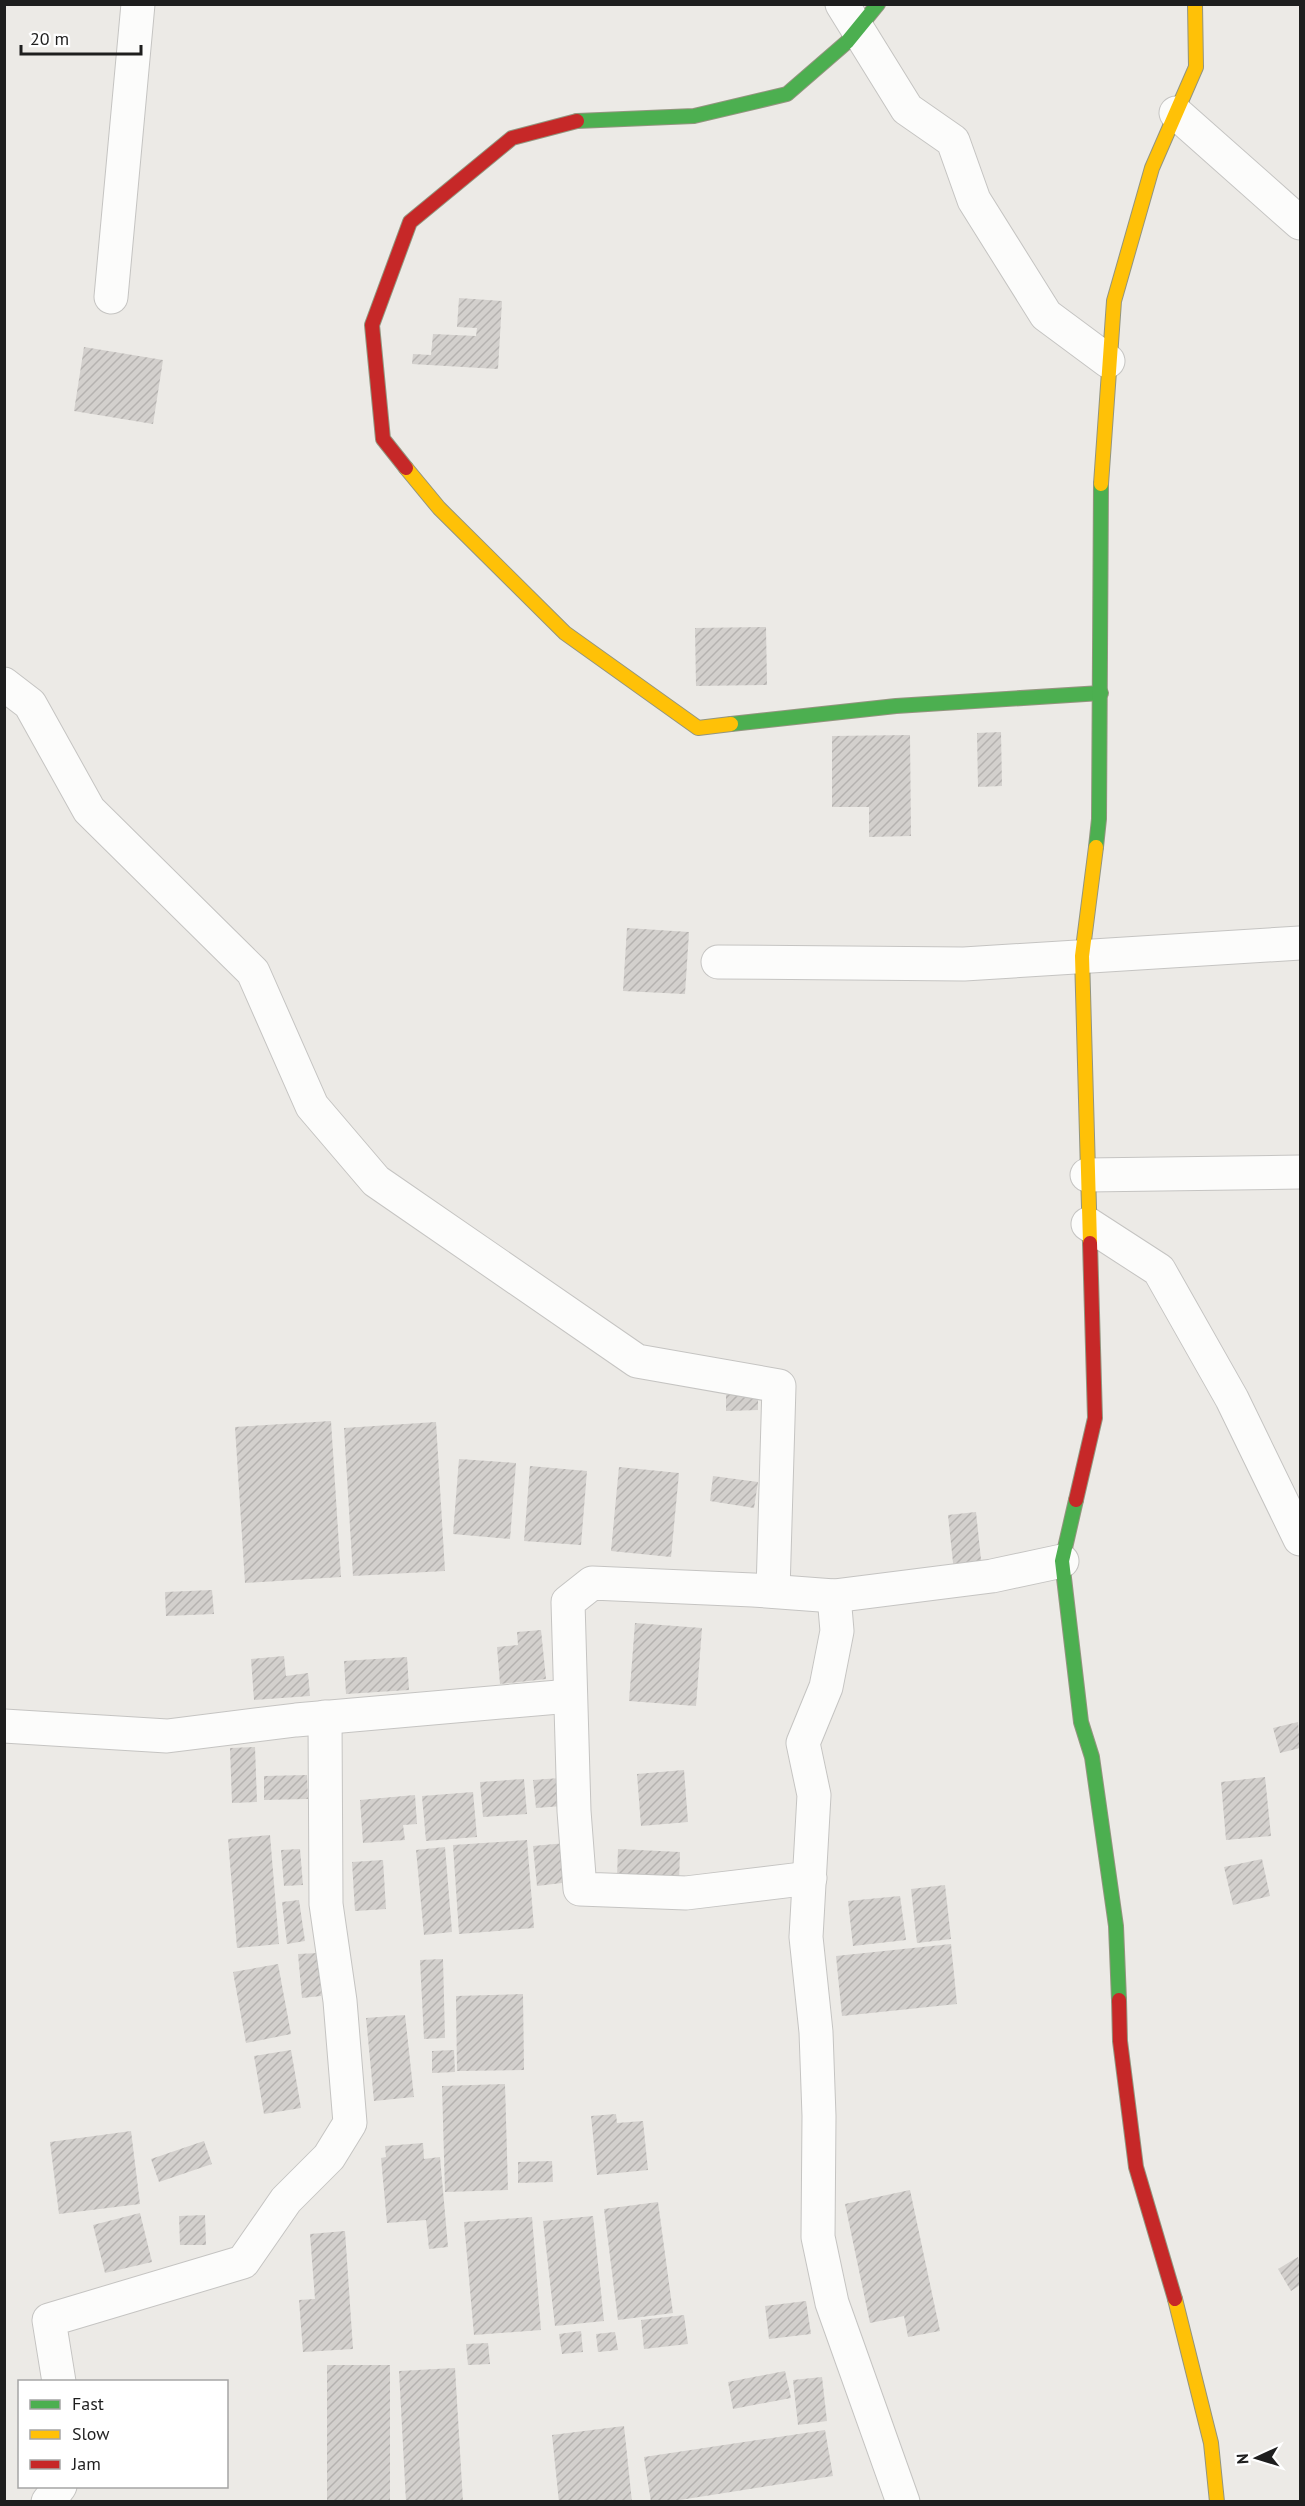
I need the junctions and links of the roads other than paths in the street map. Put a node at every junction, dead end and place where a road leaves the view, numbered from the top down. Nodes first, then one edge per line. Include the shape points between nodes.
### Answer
1 (138, 4) edge
2 (878, 4) edge
3 (1195, 4) edge
4 (850, 17) edge
5 (1176, 113) junction
6 (1300, 224) edge
7 (111, 297) dead end
8 (1108, 361) junction
9 (4, 684) edge
10 (1101, 693) junction
11 (1300, 943) edge
12 (1082, 956) junction
13 (718, 962) dead end
14 (1300, 1172) edge
15 (1087, 1175) junction
16 (1088, 1224) junction
17 (1300, 1539) edge
18 (1062, 1562) junction
19 (773, 1591) junction
20 (834, 1596) junction
21 (570, 1696) junction
22 (325, 1717) junction
23 (4, 1726) edge
24 (810, 1878) junction
25 (59, 2380) edge
26 (59, 2488) edge
27 (48, 2502) edge
28 (903, 2502) edge
29 (1218, 2502) edge

1 - 7 street
2 - 4 street
3 - 5 street via 1196,67
4 - 8 street via 907,109 953,141 974,200 1046,315
4 - 10 street via 847,42 787,93 694,116 582,120 512,138 410,222 372,325 383,439 439,508 565,633 698,729 896,706
5 - 6 street
5 - 8 street via 1152,168 1114,301
8 - 10 street via 1100,513
9 - 19 street via 30,704 89,810 253,972 312,1106 376,1181 637,1361 779,1386
10 - 12 street via 1098,819
11 - 12 street
12 - 13 street via 964,964
12 - 15 street
14 - 15 street
15 - 16 street
16 - 17 street via 1159,1270 1232,1399
16 - 18 street via 1095,1418
18 - 20 street via 992,1576
18 - 29 street via 1080,1722 1092,1757 1116,1926 1120,2041 1136,2167 1178,2310 1211,2443
19 - 20 street
19 - 21 street via 592,1582 568,1602
20 - 24 street via 837,1631 826,1687 803,1743 814,1795
21 - 22 street
21 - 24 street via 580,1889 686,1893
22 - 23 street via 168,1736
22 - 25 street via 326,1904 340,2001 350,2123 329,2157 286,2200 243,2262 49,2320
24 - 28 street via 806,1937 816,2032 818,2237 832,2303
26 - 27 street

